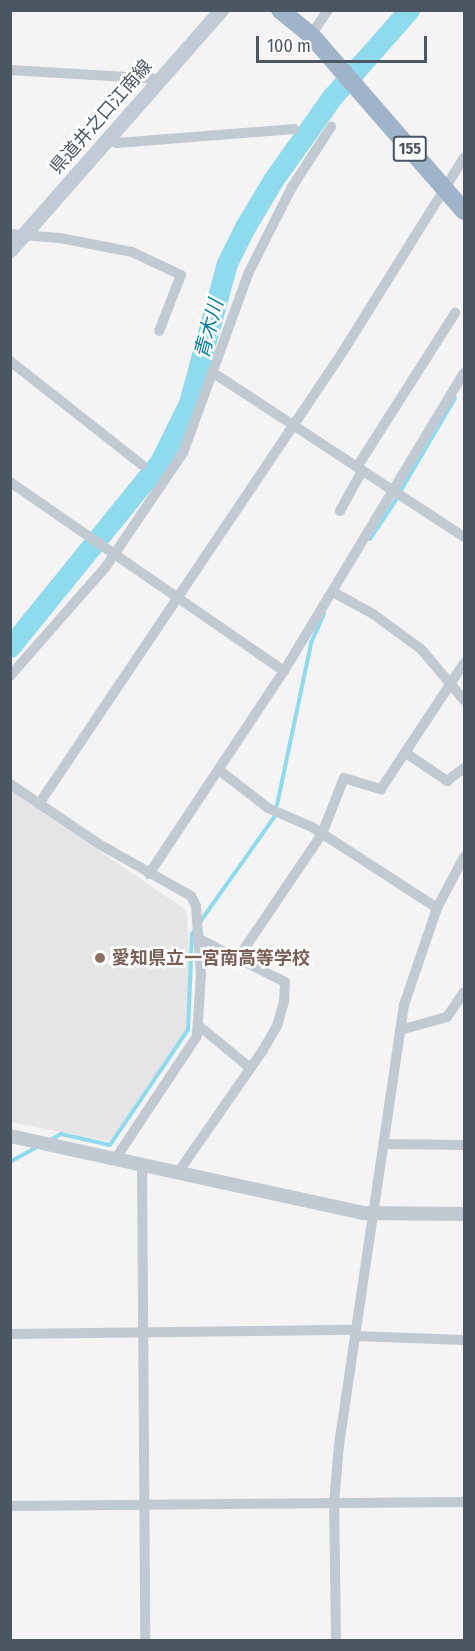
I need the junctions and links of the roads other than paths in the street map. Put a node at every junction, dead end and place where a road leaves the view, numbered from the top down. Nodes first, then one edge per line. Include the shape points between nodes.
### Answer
1 (221, 10) edge
2 (280, 10) edge
3 (328, 10) edge
4 (311, 35) junction
5 (10, 70) edge
6 (160, 79) junction
7 (331, 127) dead end
8 (294, 129) dead end
9 (108, 139) junction
10 (465, 158) edge
11 (444, 188) junction
12 (465, 212) edge
13 (18, 234) edge
14 (10, 250) edge
15 (455, 313) dead end
16 (159, 331) dead end
17 (10, 361) edge
18 (465, 373) edge
19 (215, 374) junction
20 (293, 427) junction
21 (142, 465) dead end
22 (359, 469) junction
23 (10, 482) edge
24 (395, 492) junction
25 (340, 511) dead end
26 (465, 537) edge
27 (114, 555) junction
28 (333, 592) junction
29 (179, 600) junction
30 (465, 663) edge
31 (284, 671) junction
32 (10, 676) edge
33 (451, 687) junction
34 (465, 700) edge
35 (406, 753) junction
36 (465, 768) edge
37 (219, 770) junction
38 (10, 784) edge
39 (39, 804) junction
40 (322, 834) junction
41 (465, 857) edge
42 (149, 874) junction
43 (460, 877) edge
44 (437, 908) junction
45 (199, 939) junction
46 (238, 958) junction
47 (465, 992) edge
48 (198, 1025) junction
49 (400, 1030) junction
50 (250, 1068) junction
51 (10, 1136) edge
52 (384, 1144) junction
53 (465, 1145) edge
54 (116, 1158) junction
55 (142, 1163) junction
56 (179, 1171) junction
57 (376, 1214) junction
58 (465, 1214) edge
59 (144, 1332) junction
60 (356, 1333) junction
61 (10, 1334) edge
62 (465, 1340) edge
63 (465, 1502) edge
64 (334, 1504) junction
65 (145, 1505) junction
66 (10, 1506) edge
67 (145, 1641) edge
68 (336, 1641) edge

1 - 6 main road, 県道井之口江南線
2 - 4 highway, 155
3 - 4 street
4 - 11 highway, 155
5 - 6 street
6 - 9 main road, 県道井之口江南線
7 - 19 street via 292,187 249,272
8 - 9 street via 117,143
9 - 13 main road, 県道井之口江南線
10 - 11 street
11 - 12 highway, 155
11 - 20 street
13 - 14 main road, 県道井之口江南線
13 - 16 street via 132,252 181,275
15 - 22 street
17 - 21 street
18 - 24 street
19 - 20 street
19 - 27 street via 183,453
20 - 22 street
20 - 29 street
22 - 24 street
22 - 25 street
23 - 27 street
24 - 26 street
24 - 28 street
27 - 29 street
27 - 32 street
28 - 31 street
28 - 33 street via 373,614 421,650
29 - 31 street
29 - 39 street
30 - 33 street
31 - 37 street
33 - 34 street
33 - 35 street
35 - 36 street via 447,781
35 - 40 street via 381,789 344,778
37 - 40 street via 268,808
37 - 42 street
38 - 39 street
39 - 42 street
40 - 44 street
40 - 46 street
41 - 43 street
42 - 45 street via 191,896
43 - 44 street
44 - 49 street via 404,1005
45 - 46 street
45 - 48 street
46 - 50 street via 285,982 277,1026
47 - 49 street via 447,1017
48 - 50 street
48 - 54 street via 197,1036
49 - 52 street
50 - 56 street
51 - 54 street
52 - 53 street
52 - 57 street
54 - 55 street
55 - 56 street
55 - 59 street
56 - 57 street
57 - 58 street
57 - 60 street
59 - 60 street
59 - 61 street
59 - 65 street
60 - 62 street
60 - 64 street
63 - 64 street
64 - 65 street
64 - 68 street
65 - 66 street
65 - 67 street

